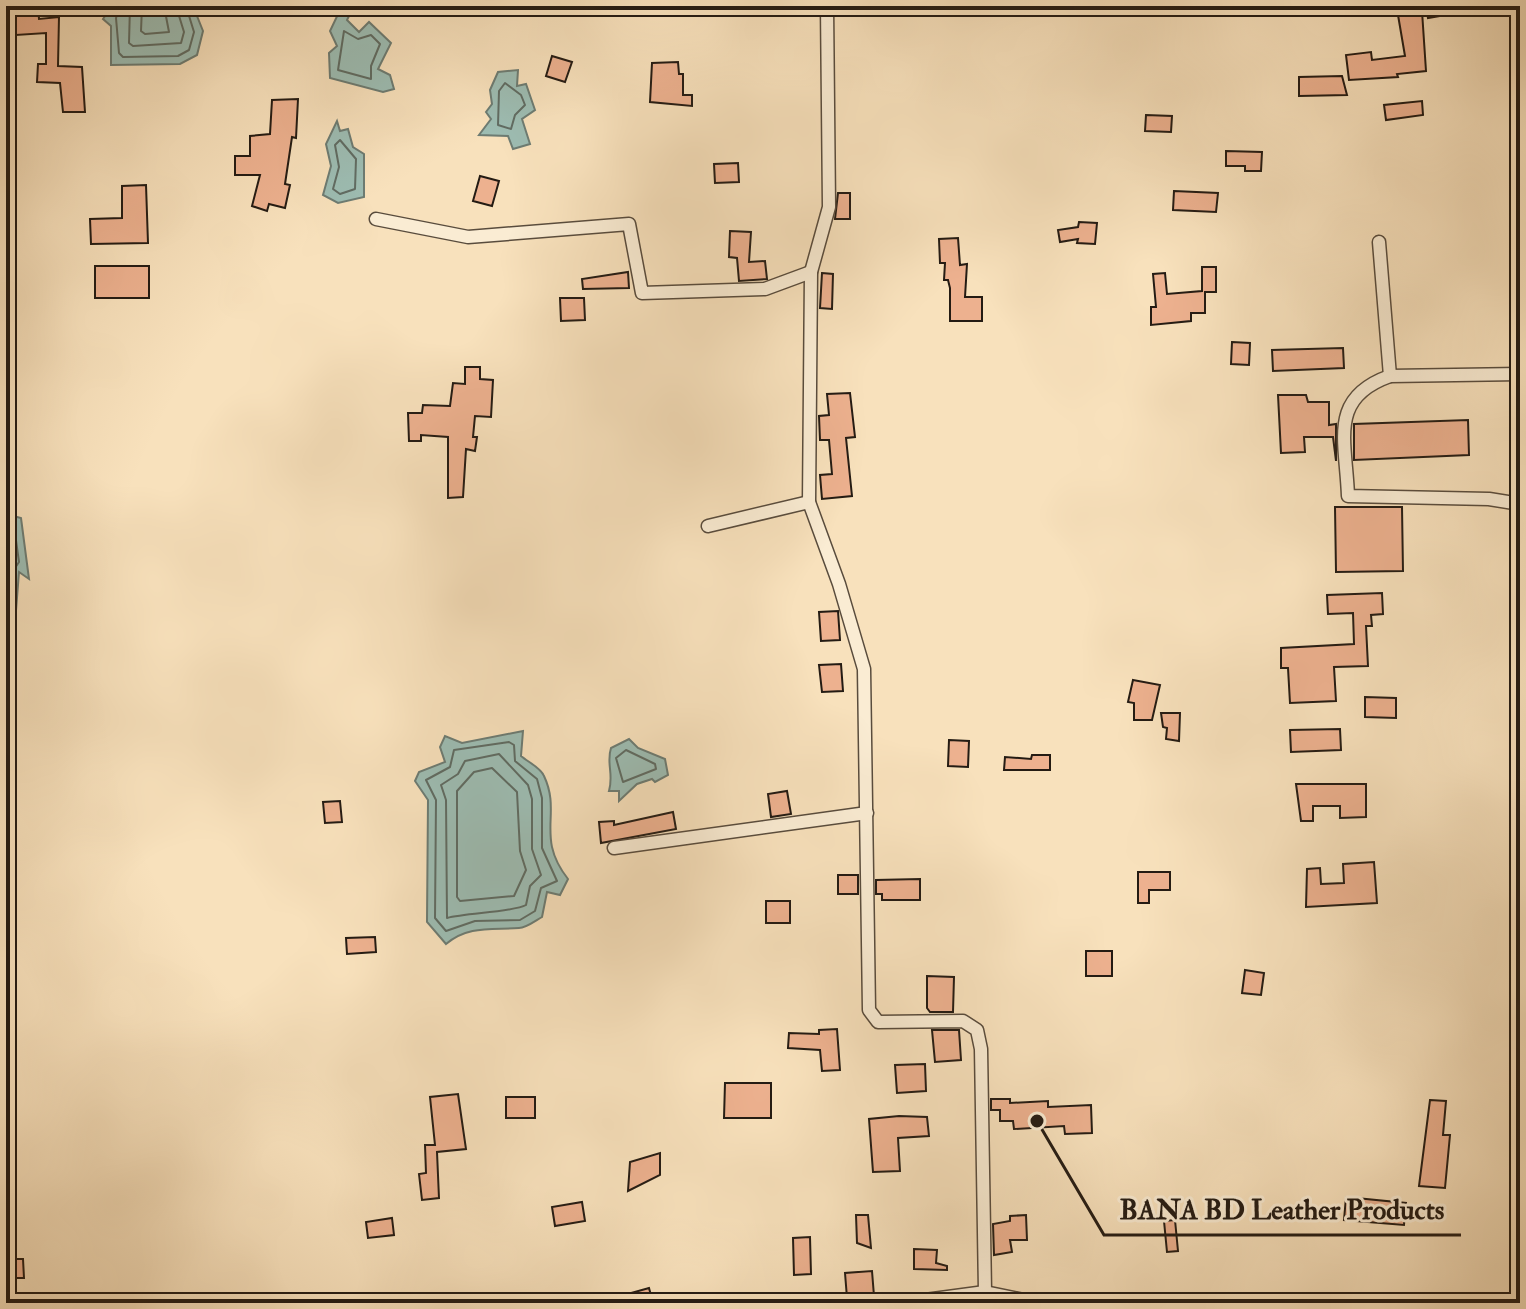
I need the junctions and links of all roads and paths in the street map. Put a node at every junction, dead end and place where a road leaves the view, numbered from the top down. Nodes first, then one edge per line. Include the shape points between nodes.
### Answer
1 (827, 6) edge
2 (376, 219) dead end
3 (1379, 242) dead end
4 (811, 272) junction
5 (1520, 374) edge
6 (1390, 376) junction
7 (809, 502) junction
8 (1520, 504) edge
9 (708, 526) dead end
10 (867, 813) junction
11 (614, 848) dead end
12 (985, 1292) junction
13 (903, 1303) edge
14 (1038, 1303) edge

1 - 4 street via 829,207
2 - 4 street via 468,237 629,224 642,293 765,289
3 - 6 street
4 - 7 street
5 - 6 street
6 - 8 street via 1364,386 1345,412 1348,496
7 - 9 street
7 - 10 street via 864,669
10 - 11 street
10 - 12 street via 869,1010 878,1022 963,1021 977,1030
12 - 13 street
12 - 14 street

